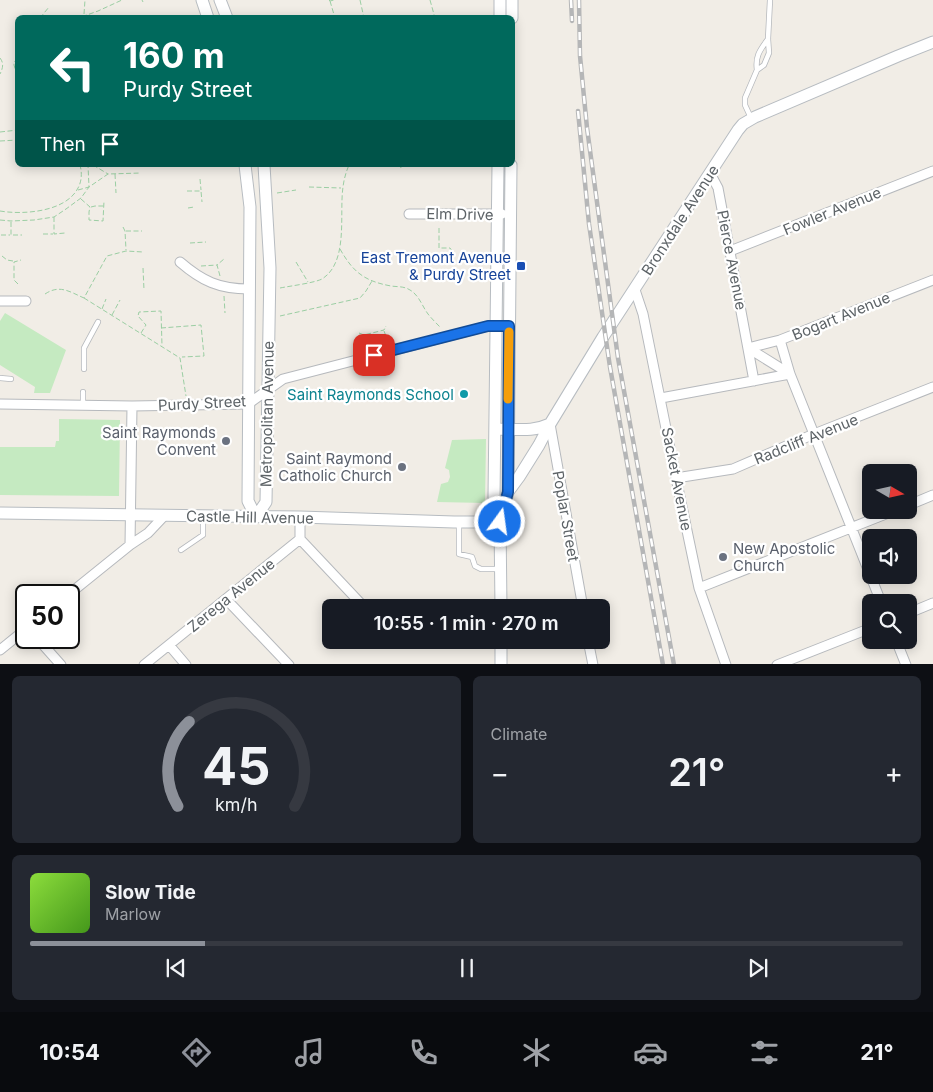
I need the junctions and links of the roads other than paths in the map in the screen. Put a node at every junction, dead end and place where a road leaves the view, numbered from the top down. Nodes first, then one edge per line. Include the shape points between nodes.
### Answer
1 (202, 0) edge
2 (220, 0) edge
3 (500, 0) edge
4 (512, 0) edge
5 (770, 0) edge
6 (207, 15) edge
7 (226, 15) edge
8 (500, 15) edge
9 (512, 15) edge
10 (768, 39) junction
11 (933, 42) edge
12 (757, 70) junction
13 (752, 119) junction
14 (245, 167) edge
15 (264, 167) edge
16 (498, 167) edge
17 (510, 167) edge
18 (933, 171) edge
19 (710, 173) junction
20 (267, 203) junction
21 (250, 204) junction
22 (409, 214) dead end
23 (498, 214) junction
24 (510, 214) junction
25 (730, 251) junction
26 (180, 262) dead end
27 (933, 280) edge
28 (249, 289) junction
29 (634, 290) junction
30 (0, 301) edge
31 (26, 301) dead end
32 (98, 322) dead end
33 (497, 326) junction
34 (509, 326) junction
35 (780, 340) junction
36 (748, 348) junction
37 (84, 369) dead end
38 (790, 374) junction
39 (0, 378) edge
40 (12, 379) dead end
41 (754, 381) junction
42 (933, 388) edge
43 (267, 390) junction
44 (84, 392) dead end
45 (660, 398) junction
46 (0, 404) edge
47 (248, 404) junction
48 (83, 406) junction
49 (132, 406) junction
50 (550, 424) junction
51 (495, 428) junction
52 (508, 429) junction
53 (814, 434) junction
54 (676, 478) junction
55 (508, 492) junction
56 (933, 495) edge
57 (918, 501) edge
58 (0, 513) edge
59 (130, 515) junction
60 (165, 515) junction
61 (203, 516) junction
62 (256, 517) junction
63 (300, 518) junction
64 (874, 519) edge
65 (459, 522) junction
66 (500, 522) junction
67 (852, 528) junction
68 (300, 539) junction
69 (130, 545) junction
70 (181, 550) dead end
71 (500, 569) junction
72 (80, 585) edge
73 (699, 588) junction
74 (878, 594) edge
75 (226, 599) junction
76 (357, 599) edge
77 (501, 599) edge
78 (581, 599) edge
79 (933, 603) edge
80 (917, 610) edge
81 (862, 631) edge
82 (15, 638) edge
83 (169, 645) junction
84 (47, 649) edge
85 (501, 649) edge
86 (590, 649) edge
87 (900, 649) edge
88 (0, 650) edge
89 (61, 664) edge
90 (144, 664) edge
91 (186, 664) edge
92 (289, 664) edge
93 (501, 664) edge
94 (593, 664) edge
95 (726, 664) edge
96 (777, 664) edge
97 (906, 664) edge

1 - 6 street
2 - 7 street
3 - 8 street
4 - 9 street
5 - 10 lane
10 - 12 lane via 756,61
10 - 12 lane via 769,53 764,65
11 - 13 street, Bronxdale Avenue
12 - 13 lane via 744,102
13 - 19 street, Bronxdale Avenue via 738,130
14 - 21 street, Metropolitan Avenue
15 - 20 street, Metropolitan Avenue
16 - 23 street
17 - 24 street
18 - 25 street, Fowler Avenue
19 - 25 street, Pierce Avenue via 718,188
19 - 29 street, Bronxdale Avenue
20 - 21 street
20 - 43 street, Metropolitan Avenue via 270,268
21 - 28 street, Metropolitan Avenue
22 - 23 street, Elm Drive
23 - 24 street, Elm Drive
23 - 33 street
24 - 34 street
25 - 36 street, Pierce Avenue
26 - 28 street via 202,279 220,286
27 - 35 street, Bogart Avenue
28 - 47 street, Metropolitan Avenue
29 - 45 street, Sacket Avenue via 643,314
29 - 50 street, Bronxdale Avenue
30 - 31 street
32 - 37 lane via 84,348
33 - 34 street, Purdy Street
33 - 43 street, Purdy Street via 283,378
33 - 51 street
34 - 52 street
35 - 36 street, Bogart Avenue
35 - 38 street
36 - 38 street
36 - 41 street, Pierce Avenue
38 - 41 street
38 - 53 street
39 - 40 lane
41 - 45 street
42 - 53 street, Radcliff Avenue
43 - 47 street, Purdy Street
43 - 62 street, Metropolitan Avenue via 266,502
44 - 48 lane
45 - 54 street, Sacket Avenue
46 - 48 street, Purdy Street
47 - 49 street, Purdy Street
47 - 62 street, Metropolitan Avenue via 248,501
48 - 49 street, Purdy Street
49 - 59 street
50 - 52 street via 533,430
50 - 55 street, Bronxdale Avenue
50 - 78 street, Poplar Street
51 - 52 street
51 - 66 street via 494,497
52 - 55 street
53 - 54 street, Radcliff Avenue via 733,469
53 - 67 street
54 - 73 street, Sacket Avenue
55 - 66 street
56 - 57 street
58 - 59 street, Castle Hill Avenue
59 - 60 street, Castle Hill Avenue
59 - 69 street
60 - 61 street, Castle Hill Avenue
60 - 69 street
61 - 62 street, Castle Hill Avenue
61 - 70 lane via 203,535
62 - 63 street, Castle Hill Avenue
63 - 65 street, Castle Hill Avenue
63 - 68 street
64 - 67 street
65 - 66 street, Castle Hill Avenue
65 - 71 lane via 459,554 472,557 474,566
66 - 71 street
67 - 73 street
67 - 74 street
68 - 75 street, Zerega Avenue
68 - 76 street
69 - 72 street
71 - 77 street
73 - 95 street, Sacket Avenue
75 - 83 street, Zerega Avenue
75 - 92 street
79 - 80 street
81 - 96 street
82 - 88 street
83 - 90 street, Zerega Avenue
83 - 91 street
84 - 89 street
85 - 93 street
86 - 94 street
87 - 97 street

